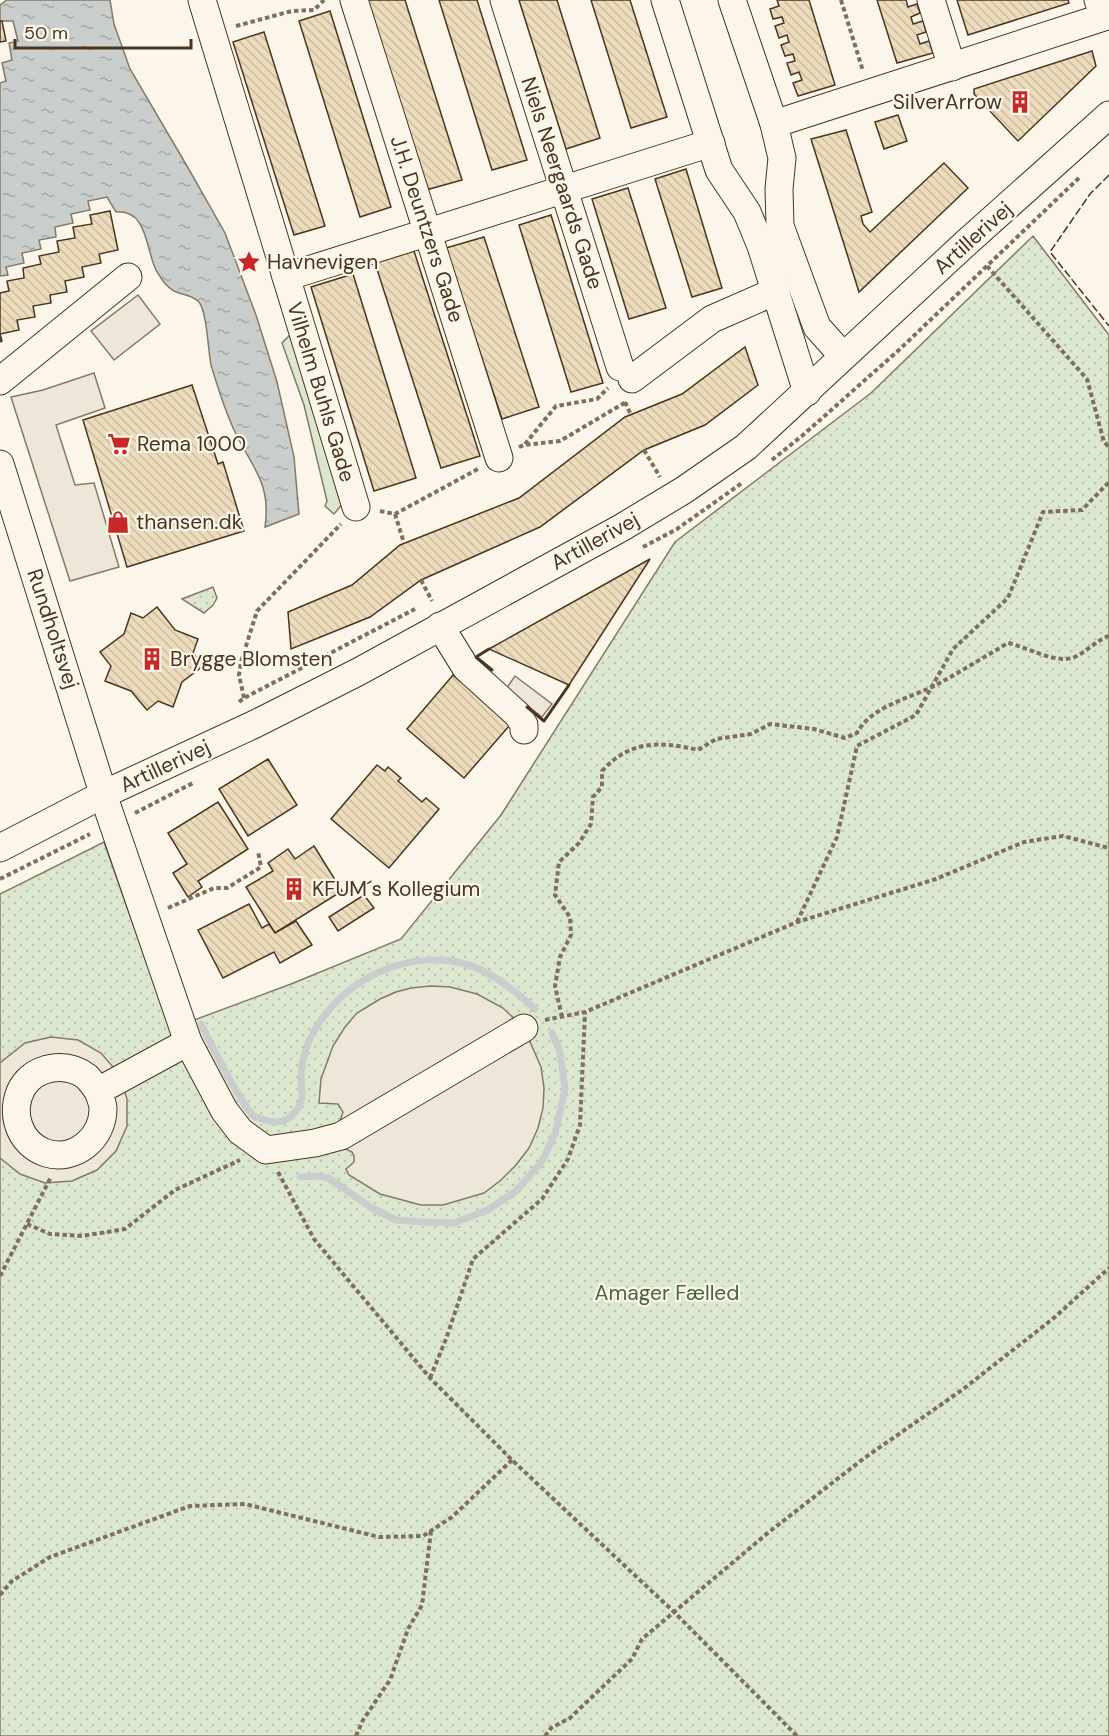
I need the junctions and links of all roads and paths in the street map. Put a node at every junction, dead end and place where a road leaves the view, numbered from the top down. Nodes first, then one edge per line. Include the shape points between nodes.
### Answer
1 (202, 0) edge
2 (324, 0) edge
3 (354, 0) edge
4 (504, 0) edge
5 (665, 0) edge
6 (732, 0) edge
7 (841, 0) edge
8 (931, 0) edge
9 (1098, 0) edge
10 (212, 32) junction
11 (952, 67) junction
12 (871, 94) junction
13 (1106, 123) edge
14 (774, 124) junction
15 (711, 143) junction
16 (563, 190) junction
17 (428, 233) junction
18 (987, 266) dead end
19 (128, 277) dead end
20 (286, 277) junction
21 (776, 291) junction
22 (843, 356) junction
23 (0, 381) edge
24 (625, 386) junction
25 (807, 392) junction
26 (631, 415) dead end
27 (524, 445) junction
28 (1109, 447) edge
29 (644, 450) dead end
30 (499, 458) junction
31 (0, 464) edge
32 (668, 472) dead end
33 (660, 477) junction
34 (1109, 482) edge
35 (650, 483) dead end
36 (356, 507) junction
37 (395, 514) junction
38 (404, 543) dead end
39 (421, 580) dead end
40 (441, 596) dead end
41 (436, 613) junction
42 (1109, 636) edge
43 (932, 687) junction
44 (244, 698) junction
45 (235, 706) dead end
46 (255, 723) junction
47 (524, 730) dead end
48 (104, 794) junction
49 (0, 848) edge
50 (1109, 848) edge
51 (258, 851) dead end
52 (146, 918) junction
53 (796, 922) junction
54 (585, 1012) junction
55 (562, 1017) junction
56 (524, 1028) joint
57 (188, 1042) junction
58 (98, 1091) junction
59 (266, 1150) junction
60 (62, 1155) junction
61 (27, 1224) junction
62 (1109, 1268) edge
63 (0, 1276) edge
64 (430, 1378) junction
65 (512, 1460) junction
66 (431, 1531) junction
67 (0, 1594) edge
68 (674, 1612) junction
69 (356, 1736) edge
70 (545, 1736) edge
71 (797, 1736) edge

1 - 10 street, Vilhelm Buhls Gade
2 - 10 path via 314,10 292,11
3 - 17 street, J.H. Deuntzers Gade
4 - 16 street, Niels Neergaards Gade
5 - 15 street
6 - 14 street
7 - 12 path
8 - 11 street
9 - 11 street via 1104,17
10 - 20 street, Vilhelm Buhls Gade
11 - 12 street
12 - 14 street
13 - 22 street, Artillerivej via 966,243
14 - 22 street via 782,158 780,226 817,327
15 - 16 street, Vilhelm Buhls Gade
15 - 21 street via 720,170 747,212
16 - 17 street, Vilhelm Buhls Gade
16 - 24 street, Niels Neergaards Gade
17 - 20 street, Vilhelm Buhls Gade
17 - 30 street, J.H. Deuntzers Gade
18 - 28 path via 1087,380 1104,442
19 - 23 street
20 - 36 street, Vilhelm Buhls Gade
21 - 24 street via 712,319
21 - 25 street
22 - 25 street, Artillerivej
24 - 26 path
24 - 27 path via 560,441
24 - 27 path via 597,399 556,406
25 - 41 street, Artillerivej via 746,447 621,528
27 - 30 path
29 - 33 path
30 - 37 path
31 - 48 street, Rundholtsvej
32 - 33 path
33 - 35 path
34 - 43 path via 1082,510 1043,512 1008,598 953,649
36 - 37 path
36 - 44 path via 257,611 239,675
37 - 38 path
39 - 41 path
40 - 41 path
41 - 44 path
41 - 46 street, Artillerivej via 358,672
41 - 47 street via 466,668 518,715
42 - 43 path via 1073,658 1055,658 1008,643
43 - 53 path via 916,715 857,746 837,837
43 - 55 path via 882,710 862,724 857,733 844,738 814,729 770,724 751,734 716,740 698,750 673,744 647,744 627,751 609,764 602,771 602,787 593,797 591,824 579,843 559,862 555,895 570,917 571,934 560,957 555,986
44 - 45 path
44 - 46 path
46 - 48 street, Artillerivej
48 - 49 street, Artillerivej
48 - 52 street, Rundholtsvej
50 - 53 path via 1063,836 1024,842 936,879
51 - 52 path via 261,867 227,888 214,888
52 - 57 street, Rundholtsvej
53 - 54 path
54 - 55 path
54 - 64 path via 580,1125 568,1159 542,1199 473,1259
55 - 56 path
56 - 59 street via 341,1137
57 - 58 street
57 - 59 street, Rundholtsvej via 224,1110 240,1131
58 - 60 street via 103,1108 101,1125 93,1140
58 - 60 street via 88,1078 73,1069 56,1067 39,1072 26,1082 15,1114 20,1131 30,1144 45,1153
59 - 61 path via 175,1190 126,1229 82,1236 50,1234
59 - 64 path via 314,1239
60 - 61 path
61 - 63 path
62 - 68 path via 1055,1317 962,1390 862,1459
64 - 65 path
65 - 66 path via 452,1517
65 - 68 path
66 - 67 path via 423,1536 379,1537 245,1504 190,1506 50,1557 12,1581
66 - 69 path via 422,1605 408,1629 390,1680
68 - 70 path via 642,1639 632,1659 599,1691
68 - 71 path

